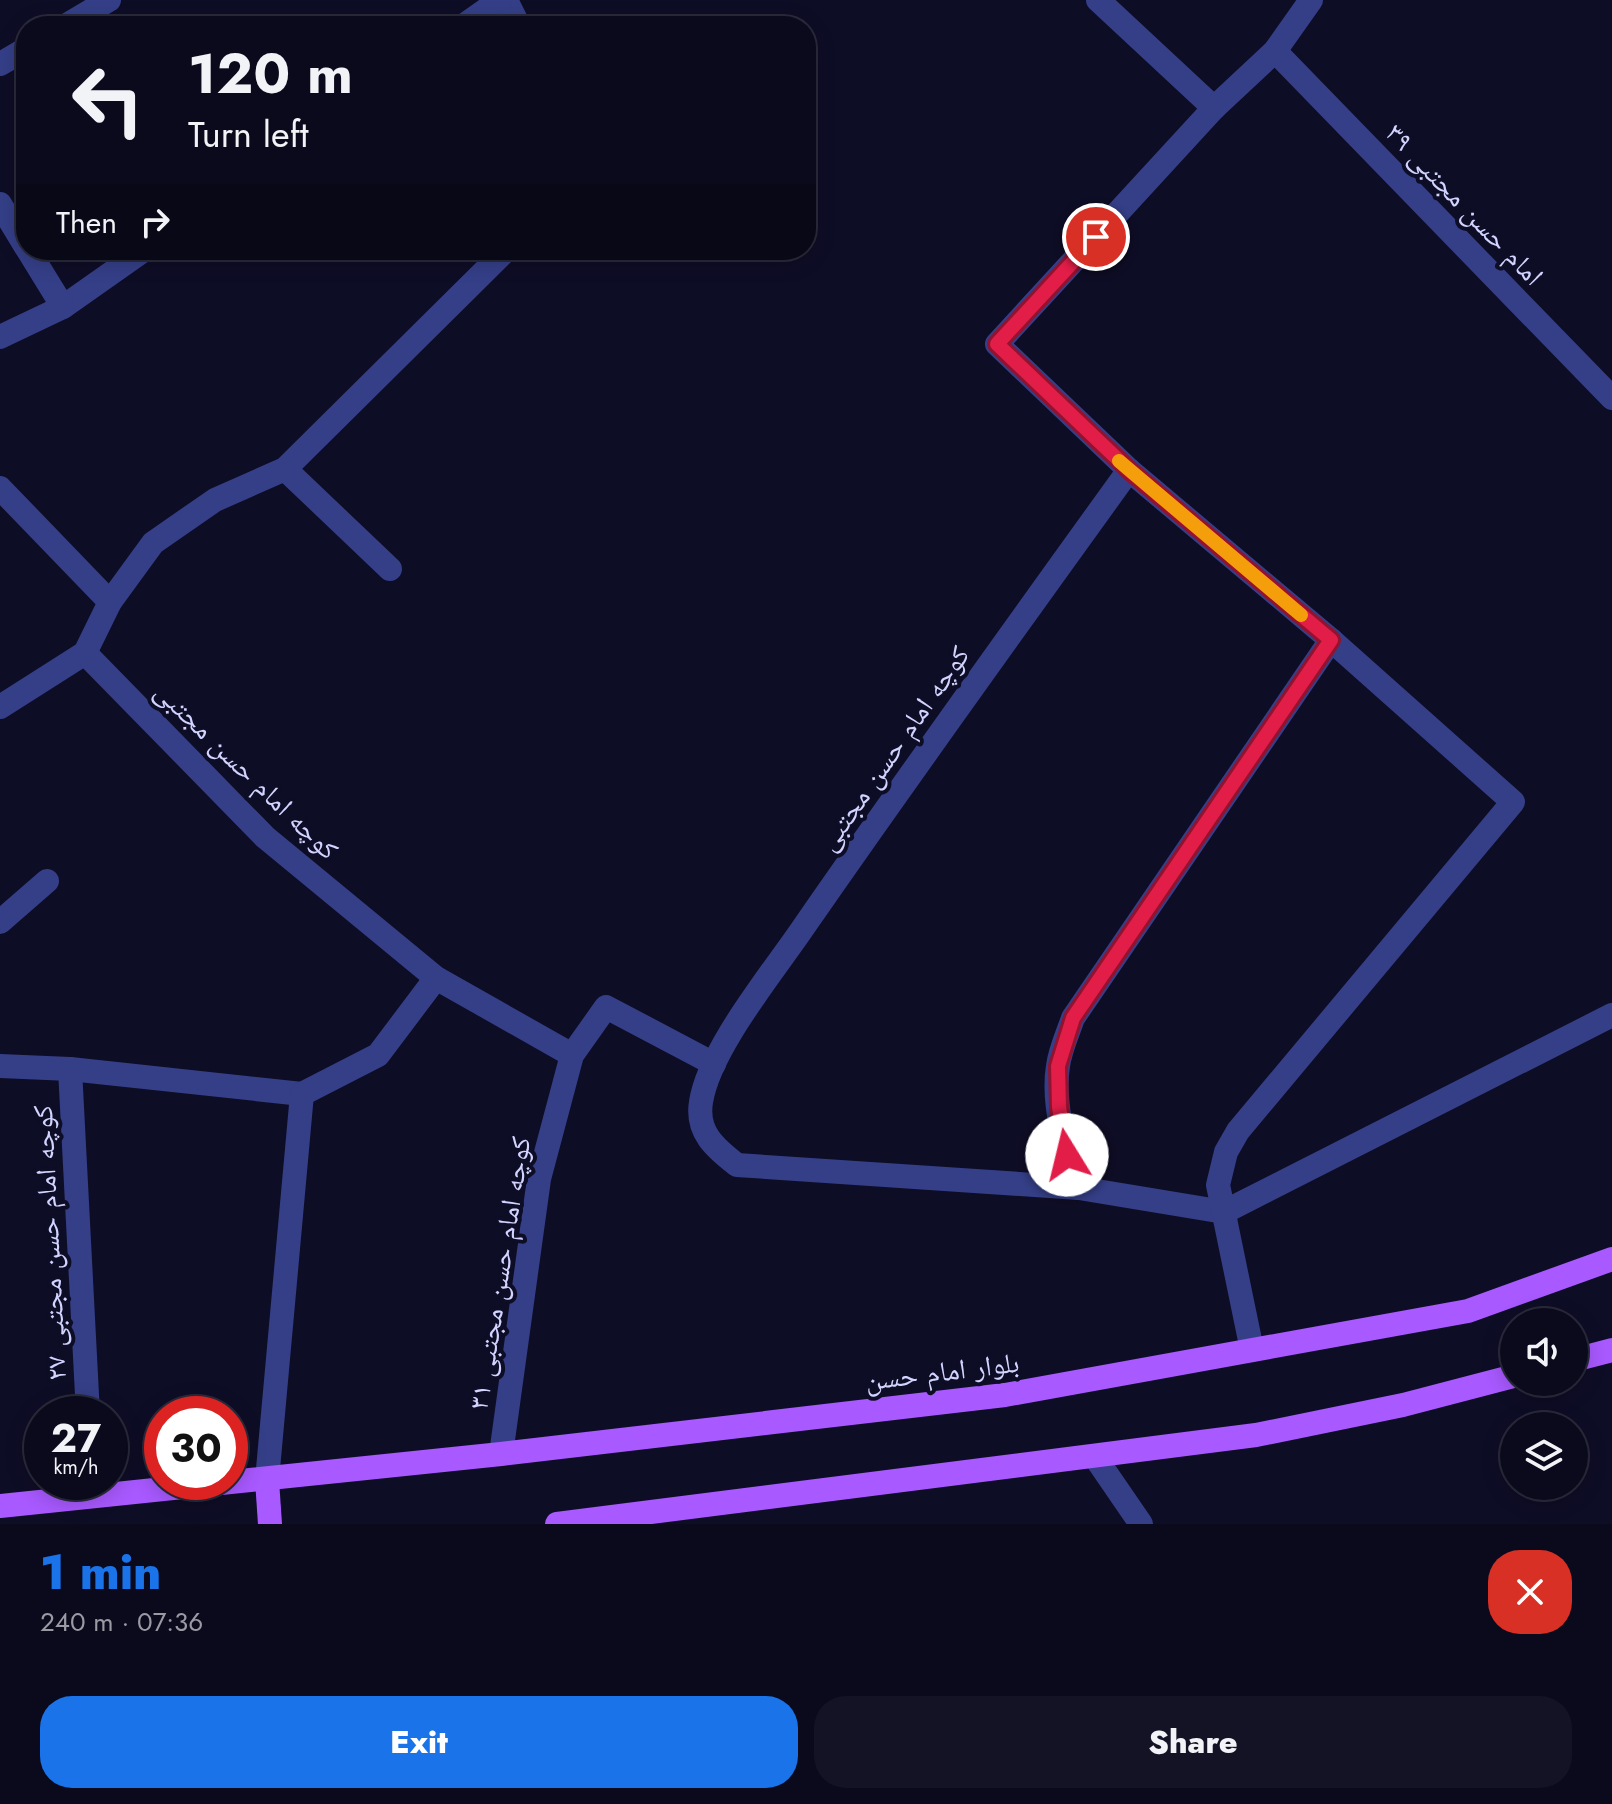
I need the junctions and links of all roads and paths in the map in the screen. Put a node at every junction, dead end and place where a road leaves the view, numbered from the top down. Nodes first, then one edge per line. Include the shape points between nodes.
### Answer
1 (109, 0) edge
2 (500, 0) edge
3 (1098, 0) edge
4 (1311, 0) edge
5 (82, 16) edge
6 (477, 16) edge
7 (1275, 51) junction
8 (1214, 108) junction
9 (0, 204) edge
10 (16, 230) edge
11 (34, 260) edge
12 (130, 260) edge
13 (496, 260) edge
14 (63, 307) junction
15 (0, 337) edge
16 (1612, 398) edge
17 (285, 469) junction
18 (1129, 470) junction
19 (0, 488) edge
20 (390, 569) dead end
21 (110, 602) junction
22 (1331, 640) junction
23 (85, 653) junction
24 (0, 707) edge
25 (47, 881) dead end
26 (0, 922) edge
27 (436, 978) junction
28 (1612, 1015) edge
29 (572, 1055) junction
30 (714, 1064) junction
31 (0, 1066) edge
32 (70, 1069) junction
33 (302, 1094) junction
34 (1079, 1188) junction
35 (1224, 1212) junction
36 (1612, 1259) edge
37 (1252, 1350) junction
38 (1612, 1350) edge
39 (1588, 1356) edge
40 (1500, 1380) edge
41 (87, 1396) edge
42 (501, 1454) junction
43 (1095, 1457) junction
44 (267, 1480) junction
45 (128, 1487) edge
46 (32, 1500) edge
47 (0, 1506) edge
48 (270, 1524) edge
49 (557, 1524) edge
50 (1141, 1524) edge

1 - 5 street
2 - 6 street
3 - 8 street
4 - 7 street
7 - 8 street
7 - 16 street, امام حسن مجتبی ۳۹
8 - 18 street via 997,344
9 - 10 street
11 - 14 street
12 - 14 street
13 - 17 street
14 - 15 street
17 - 20 street
17 - 21 street via 215,500 153,543
18 - 22 street
18 - 30 street, کوچه امام حسن مجتبی via 903,784
19 - 21 street
21 - 23 street
22 - 34 street via 1073,1018 1058,1066 1059,1107
22 - 35 street via 1513,802 1238,1131 1218,1185
23 - 24 street
23 - 27 street, کوچه امام حسن مجتبی via 265,837
25 - 26 street
27 - 29 street, کوچه امام حسن مجتبی
27 - 33 street via 378,1055
28 - 35 street
29 - 30 street via 606,1007
29 - 42 street, کوچه امام حسن مجتبی ۳۱ via 539,1179
30 - 34 street, کوچه امام حسن مجتبی via 701,1100 700,1122 714,1147 737,1165
31 - 32 street
32 - 33 street
32 - 41 street, کوچه امام حسن مجتبی ۲۷
33 - 44 street
34 - 35 street
35 - 37 street
36 - 37 main road, بلوار امام حسن via 1468,1311
37 - 42 main road, بلوار امام حسن via 1005,1395
38 - 39 main road
40 - 43 main road via 1256,1435
42 - 44 main road, بلوار امام حسن
43 - 49 main road
43 - 50 street
44 - 45 main road, بلوار امام حسن
44 - 48 main road
46 - 47 main road, بلوار امام حسن

